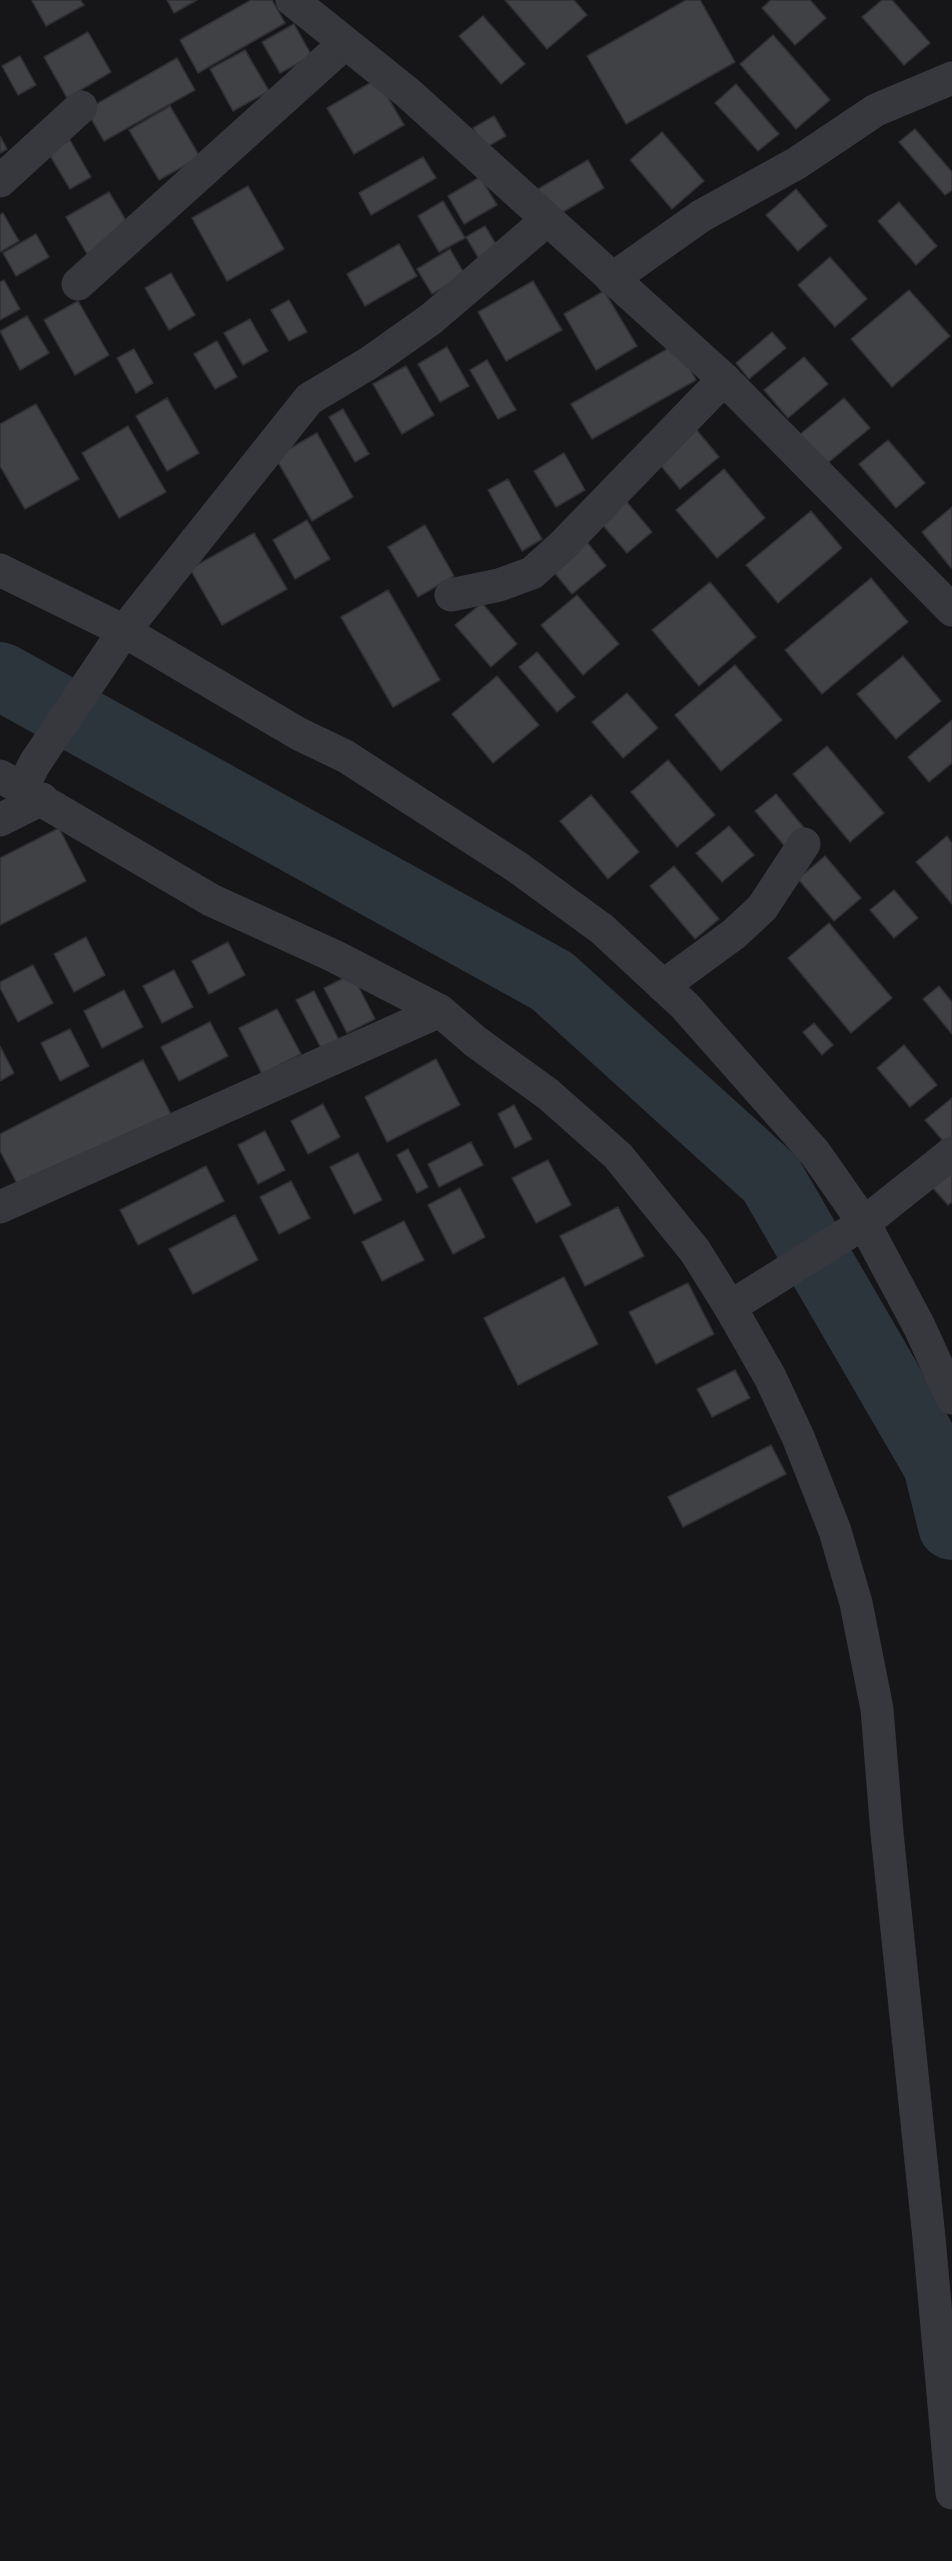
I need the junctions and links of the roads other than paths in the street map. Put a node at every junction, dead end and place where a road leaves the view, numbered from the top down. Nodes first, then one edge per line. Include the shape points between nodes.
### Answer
1 (292, 0) edge
2 (345, 44) junction
3 (952, 78) edge
4 (81, 107) dead end
5 (0, 181) edge
6 (547, 220) junction
7 (612, 279) junction
8 (78, 284) dead end
9 (724, 379) junction
10 (0, 570) edge
11 (451, 595) dead end
12 (952, 610) edge
13 (124, 631) junction
14 (21, 787) edge
15 (0, 820) edge
16 (804, 844) dead end
17 (663, 986) junction
18 (440, 1011) junction
19 (952, 1153) edge
20 (0, 1207) edge
21 (853, 1230) junction
22 (730, 1307) junction
23 (952, 1398) edge
24 (952, 2493) edge

1 - 2 street
2 - 6 street via 408,93
2 - 8 street
3 - 7 street via 876,110 797,163 700,216
4 - 5 street
6 - 7 street
6 - 13 street via 431,319 309,399
7 - 9 street
9 - 11 street via 532,573
9 - 12 street
10 - 13 street
13 - 14 street
13 - 17 street via 299,734 345,756 517,867 602,929
14 - 15 street
14 - 18 street via 211,900 334,956
16 - 17 street via 762,908 734,934
17 - 21 street via 815,1153
18 - 20 street
18 - 22 street via 548,1094 618,1156 695,1251
19 - 21 street
21 - 22 street
21 - 23 street via 919,1326
22 - 24 street via 770,1377 835,1531 856,1603 877,1709

